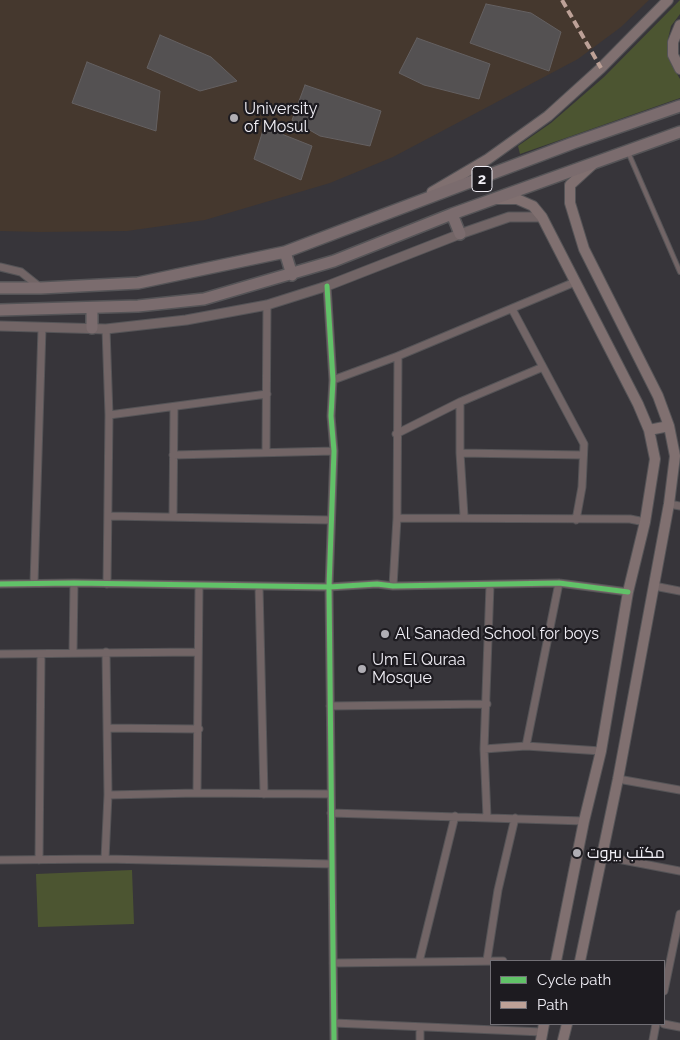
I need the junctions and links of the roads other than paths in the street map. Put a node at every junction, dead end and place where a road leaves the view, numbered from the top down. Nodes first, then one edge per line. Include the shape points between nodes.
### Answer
1 (668, 0) edge
2 (680, 25) edge
3 (680, 69) edge
4 (680, 106) edge
5 (680, 132) edge
6 (627, 151) junction
7 (595, 162) junction
8 (492, 200) junction
9 (402, 208) junction
10 (452, 214) junction
11 (542, 217) junction
12 (460, 234) junction
13 (285, 252) junction
14 (0, 267) edge
15 (680, 272) edge
16 (292, 275) junction
17 (575, 282) junction
18 (327, 286) junction
19 (0, 288) edge
20 (41, 288) junction
21 (266, 305) junction
22 (92, 308) junction
23 (512, 309) junction
24 (0, 310) edge
25 (0, 326) edge
26 (42, 328) junction
27 (92, 328) junction
28 (106, 329) junction
29 (398, 356) junction
30 (543, 367) junction
31 (333, 380) junction
32 (267, 394) junction
33 (460, 402) junction
34 (174, 407) junction
35 (109, 415) junction
36 (669, 426) junction
37 (648, 430) junction
38 (396, 434) junction
39 (334, 451) junction
40 (266, 452) junction
41 (460, 453) junction
42 (174, 455) junction
43 (583, 456) junction
44 (669, 504) junction
45 (680, 506) edge
46 (108, 516) junction
47 (174, 516) junction
48 (464, 516) junction
49 (397, 518) junction
50 (330, 520) junction
51 (576, 520) junction
52 (645, 522) junction
53 (74, 582) junction
54 (34, 583) junction
55 (559, 583) junction
56 (0, 584) edge
57 (107, 584) junction
58 (199, 585) junction
59 (490, 585) junction
60 (393, 586) junction
61 (654, 586) junction
62 (259, 587) junction
63 (329, 587) junction
64 (680, 590) edge
65 (628, 592) junction
66 (73, 652) junction
67 (106, 652) junction
68 (197, 652) junction
69 (0, 654) edge
70 (41, 654) junction
71 (487, 704) junction
72 (330, 706) junction
73 (107, 728) junction
74 (199, 729) junction
75 (526, 746) junction
76 (484, 749) junction
77 (601, 751) junction
78 (618, 779) junction
79 (680, 790) edge
80 (197, 793) junction
81 (264, 794) junction
82 (331, 794) junction
83 (108, 795) junction
84 (332, 812) junction
85 (455, 816) junction
86 (487, 817) junction
87 (514, 818) junction
88 (584, 821) junction
89 (602, 856) junction
90 (106, 859) junction
91 (0, 860) edge
92 (39, 860) junction
93 (332, 864) junction
94 (680, 871) edge
95 (680, 914) edge
96 (677, 949) edge
97 (487, 960) junction
98 (490, 960) edge
99 (556, 960) edge
100 (580, 960) edge
101 (419, 962) junction
102 (333, 963) junction
103 (665, 988) edge
104 (334, 1023) junction
105 (665, 1024) edge
106 (567, 1025) edge
107 (656, 1025) edge
108 (420, 1027) junction
109 (680, 1027) edge
110 (542, 1032) edge
111 (334, 1040) edge
112 (420, 1040) edge
113 (563, 1040) edge
114 (653, 1040) edge

1 - 9 main road via 601,68 520,138
2 - 3 main road via 676,31 673,55
4 - 9 highway, 2
5 - 6 highway, 2
6 - 7 highway, 2
6 - 15 lane
7 - 8 highway, 2
7 - 36 main road via 570,185 570,203 584,249 658,396
8 - 10 highway, 2
8 - 11 main road via 517,199 533,206
9 - 13 highway, 2
10 - 12 highway
10 - 16 highway, 2
11 - 12 street via 509,217
11 - 17 main road
12 - 18 street
13 - 16 highway
13 - 20 highway, 2 via 138,283
14 - 20 street via 21,272
16 - 22 highway, 2 via 204,299
17 - 23 street
17 - 37 main road
18 - 21 street
18 - 31 street
19 - 20 highway, 2
21 - 28 street via 186,320
21 - 32 street
22 - 24 highway, 2
22 - 27 highway
23 - 29 street
23 - 30 street
25 - 26 street
26 - 27 street
26 - 54 street
27 - 28 street
28 - 35 street
29 - 31 street
29 - 38 street
30 - 33 street
30 - 43 street via 584,444
31 - 39 street
32 - 34 street
32 - 40 street
33 - 38 street
33 - 41 street
34 - 35 street
34 - 42 street
35 - 46 street
36 - 37 main road
36 - 44 main road via 675,456
37 - 52 main road via 655,459
38 - 49 street
39 - 40 street
39 - 50 street
40 - 42 street
41 - 43 street
41 - 48 street
42 - 47 street
43 - 51 street
44 - 45 street
44 - 61 main road
46 - 47 street
46 - 57 street
47 - 50 street
48 - 49 street
48 - 51 street
49 - 60 street
50 - 63 street
51 - 52 street via 630,519
52 - 65 main road
53 - 54 street
53 - 57 street
53 - 66 street
54 - 56 street
55 - 59 street
55 - 65 street
55 - 75 street
57 - 58 street
58 - 62 street
58 - 68 street
59 - 60 street
59 - 71 street
60 - 63 street
61 - 64 street
61 - 78 main road
62 - 63 street
62 - 81 street
63 - 72 street
65 - 77 main road
66 - 67 street
66 - 70 street
67 - 68 street
67 - 73 street
68 - 74 street
69 - 70 street
70 - 92 street
71 - 72 street
71 - 76 street
72 - 82 street
73 - 74 street
73 - 83 street
74 - 80 street
75 - 76 street
75 - 77 street
76 - 86 street
77 - 88 main road
78 - 79 street
78 - 89 main road
80 - 81 street
80 - 83 street
81 - 82 street
82 - 84 street
83 - 90 street
84 - 85 street
84 - 93 street
85 - 86 street
85 - 101 street
86 - 87 street
87 - 88 street
87 - 97 street
88 - 99 main road
89 - 94 street
89 - 100 main road
90 - 92 street
90 - 93 street
91 - 92 street
93 - 102 street
95 - 96 street
96 - 103 street
97 - 98 street
97 - 101 street
101 - 102 street
102 - 104 street
104 - 108 street
104 - 111 street
105 - 109 street
106 - 113 main road
107 - 114 street
108 - 110 street
108 - 112 street

